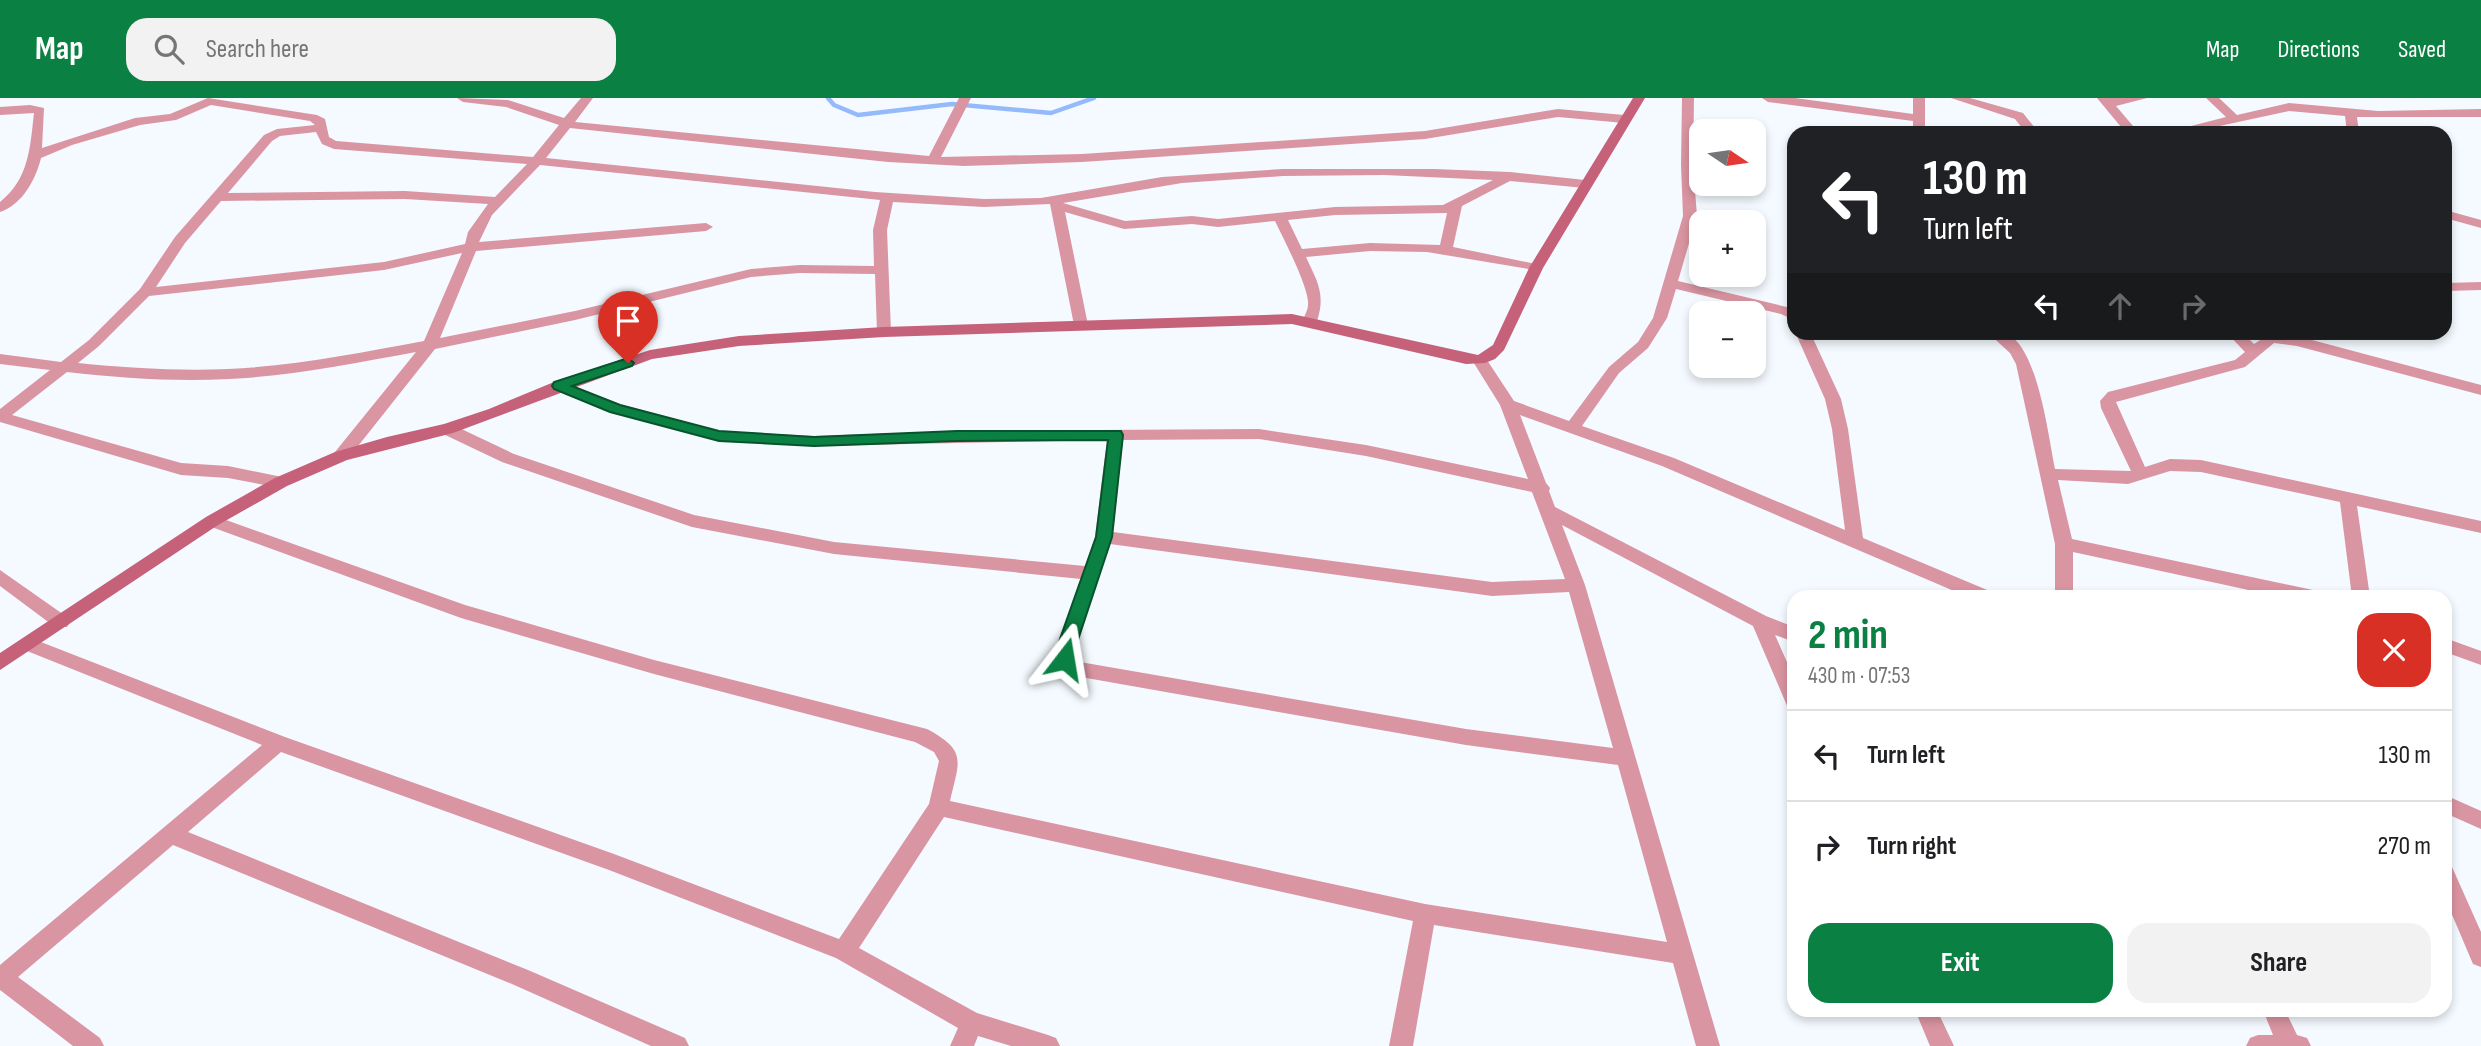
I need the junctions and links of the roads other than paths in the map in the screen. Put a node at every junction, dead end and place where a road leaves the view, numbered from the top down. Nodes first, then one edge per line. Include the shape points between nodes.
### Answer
1 (463, 98) edge
2 (587, 98) edge
3 (965, 98) edge
4 (1639, 98) edge
5 (1688, 98) edge
6 (1768, 98) edge
7 (1919, 98) edge
8 (1960, 98) edge
9 (2141, 98) edge
10 (2212, 98) edge
11 (2278, 98) edge
12 (2105, 101) edge
13 (2289, 107) junction
14 (0, 111) edge
15 (2351, 113) junction
16 (2234, 117) junction
17 (2480, 117) edge
18 (1917, 118) junction
19 (1624, 119) junction
20 (566, 124) junction
21 (1918, 126) edge
22 (2027, 126) edge
23 (2127, 126) edge
24 (2199, 126) edge
25 (2352, 126) edge
26 (321, 128) junction
27 (34, 156) junction
28 (537, 161) junction
29 (933, 161) junction
30 (1510, 176) junction
31 (1585, 184) junction
32 (215, 197) junction
33 (887, 198) junction
34 (499, 201) junction
35 (1057, 203) junction
36 (1455, 206) junction
37 (0, 208) edge
38 (2452, 216) edge
39 (1281, 219) junction
40 (2481, 224) edge
41 (706, 227) dead end
42 (471, 247) junction
43 (1446, 250) junction
44 (1295, 254) junction
45 (1536, 268) junction
46 (883, 270) junction
47 (1670, 283) junction
48 (2481, 286) edge
49 (2452, 288) edge
50 (145, 292) junction
51 (1787, 312) edge
52 (1310, 321) junction
53 (1081, 325) junction
54 (884, 332) junction
55 (1806, 340) edge
56 (2004, 340) edge
57 (2241, 340) edge
58 (2270, 340) edge
59 (2291, 340) edge
60 (429, 346) junction
61 (2254, 352) junction
62 (0, 359) edge
63 (1480, 360) junction
64 (63, 367) junction
65 (559, 386) junction
66 (2481, 390) edge
67 (1508, 405) junction
68 (0, 417) edge
69 (1572, 428) junction
70 (447, 429) junction
71 (1116, 435) junction
72 (341, 456) junction
73 (2049, 474) junction
74 (2141, 475) junction
75 (281, 482) junction
76 (1542, 488) junction
77 (2348, 498) junction
78 (1550, 512) junction
79 (212, 521) junction
80 (2481, 527) edge
81 (1104, 537) junction
82 (1855, 541) junction
83 (2064, 544) junction
84 (1091, 573) junction
85 (0, 577) edge
86 (1576, 585) junction
87 (1970, 590) edge
88 (2064, 590) edge
89 (2280, 590) edge
90 (2360, 590) edge
91 (1760, 621) junction
92 (61, 622) junction
93 (1787, 632) edge
94 (28, 644) junction
95 (2452, 648) edge
96 (2481, 658) edge
97 (0, 663) edge
98 (1787, 685) edge
99 (278, 743) junction
100 (1627, 758) junction
101 (939, 807) junction
102 (2452, 807) edge
103 (2481, 820) edge
104 (170, 834) junction
105 (2452, 890) edge
106 (1425, 914) junction
107 (844, 951) junction
108 (1682, 954) junction
109 (2481, 957) edge
110 (0, 978) edge
111 (1929, 1017) edge
112 (2278, 1017) edge
113 (972, 1023) junction
114 (92, 1046) edge
115 (677, 1046) edge
116 (962, 1046) edge
117 (1048, 1046) edge
118 (1401, 1046) edge
119 (1708, 1046) edge
120 (1942, 1046) edge
121 (2258, 1046) edge
122 (2293, 1046) edge

1 - 20 street via 508,104
2 - 20 street
3 - 29 street
4 - 19 street
5 - 47 street via 1690,216
6 - 18 street
7 - 18 street
8 - 22 street via 2019,116
9 - 12 street
10 - 16 street
11 - 13 street
12 - 23 street
13 - 15 street
13 - 16 street
14 - 27 street via 40,111
15 - 17 street
15 - 25 street
16 - 24 street
18 - 21 street
19 - 29 street via 1558,113 1425,135 1082,158
19 - 31 street
20 - 28 street
20 - 29 street
26 - 27 street via 321,122 313,118 210,101 172,117 139,121
26 - 28 street via 326,143 334,145
26 - 32 street via 271,135
27 - 37 street via 30,179
28 - 33 street
28 - 34 street
30 - 31 street
30 - 35 street via 1370,169 1180,179
30 - 36 street
31 - 45 street
32 - 34 street via 405,194
32 - 50 street
33 - 35 street
33 - 46 street via 880,230
34 - 42 street via 475,232
35 - 39 street via 1124,225
35 - 53 street
36 - 39 street via 1335,211
36 - 43 street
38 - 40 street
39 - 44 street
41 - 42 street
42 - 50 street via 384,266
42 - 60 street
43 - 44 street via 1354,247
43 - 45 street
44 - 52 street via 1316,303
45 - 63 street via 1499,347
46 - 54 street
46 - 60 street via 752,272 607,309
47 - 51 street
47 - 69 street via 1660,318 1643,345 1614,370
48 - 49 street
50 - 64 street
52 - 53 street
52 - 63 street
53 - 54 street
54 - 65 street via 739,341 650,355
55 - 82 street via 1833,399
56 - 73 street via 2024,364
57 - 61 street
58 - 61 street
59 - 66 street
60 - 64 street via 229,374
60 - 72 street
61 - 74 street via 2240,364 2108,401
62 - 64 street
63 - 67 street
64 - 68 street
65 - 70 street
65 - 71 street via 615,408 719,436 814,442
67 - 69 street
67 - 76 street
68 - 75 street via 181,469
69 - 82 street via 1668,462
70 - 72 street
70 - 84 street via 508,458 692,521 834,548
71 - 76 street via 1300,438
71 - 81 street
72 - 75 street
73 - 74 street
73 - 83 street
74 - 77 street via 2170,465 2201,466
75 - 79 street
76 - 78 street
77 - 80 street
77 - 90 street
78 - 86 street
78 - 91 street
79 - 92 street
79 - 101 street via 461,611 654,667 920,735 941,746 949,761
81 - 84 street
81 - 86 street via 1492,589
82 - 87 street
83 - 88 street
83 - 89 street
84 - 100 street via 1064,653 1068,664 1083,672 1466,737
85 - 92 street
86 - 100 street
91 - 93 street
91 - 98 street
92 - 94 street
94 - 97 street
94 - 99 street
95 - 96 street
99 - 104 street
99 - 107 street
100 - 108 street
101 - 106 street
101 - 107 street
102 - 103 street
104 - 110 street
104 - 115 street
105 - 109 street
106 - 108 street
106 - 118 street
107 - 113 street
108 - 119 street
110 - 114 street
111 - 120 street
112 - 122 street
113 - 116 street
113 - 117 street
121 - 122 street

